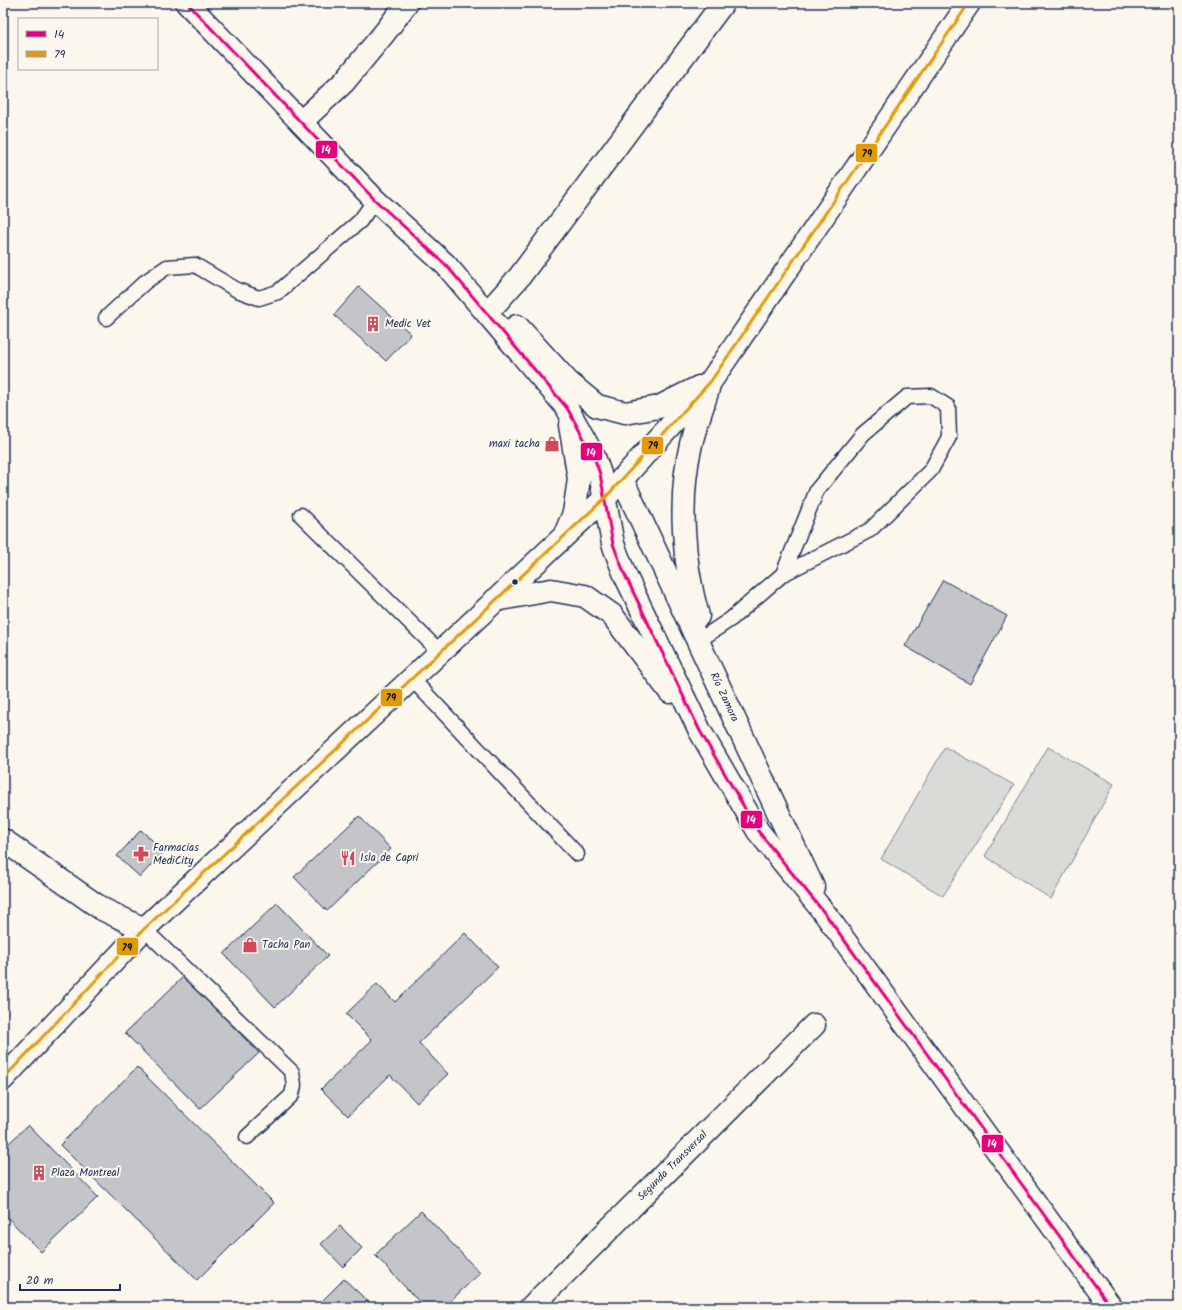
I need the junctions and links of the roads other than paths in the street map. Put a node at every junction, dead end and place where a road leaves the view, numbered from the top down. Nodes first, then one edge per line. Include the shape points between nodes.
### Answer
1 (187, 3) edge
2 (406, 3) edge
3 (723, 3) edge
4 (969, 3) edge
5 (301, 122) junction
6 (375, 200) junction
7 (446, 265) junction
8 (496, 303) junction
9 (106, 318) dead end
10 (711, 381) junction
11 (567, 408) junction
12 (622, 479) junction
13 (604, 498) junction
14 (301, 515) dead end
15 (563, 537) junction
16 (783, 574) junction
17 (495, 600) junction
18 (704, 637) junction
19 (440, 652) junction
20 (715, 675) junction
21 (412, 679) junction
22 (700, 731) junction
23 (3, 840) edge
24 (577, 854) dead end
25 (826, 915) junction
26 (144, 929) junction
27 (814, 1025) dead end
28 (3, 1079) edge
29 (247, 1137) dead end
30 (531, 1307) edge
31 (1111, 1307) edge

1 - 5 street, Río Zamora
2 - 5 street via 344,82
3 - 8 street via 520,276
4 - 10 street
5 - 6 street, Río Zamora
6 - 7 street, Río Zamora
6 - 9 lane via 360,221 278,292 259,298 237,290 195,265 167,268 145,282
7 - 8 street via 470,274
7 - 11 street, Río Zamora
8 - 10 street via 568,382 597,406 625,413 659,407
10 - 12 street
10 - 18 street via 691,444 685,485 686,547 690,582
11 - 13 street, Río Zamora via 594,456
11 - 15 street via 580,479 574,513
12 - 13 street
12 - 20 street, Río Zamora
13 - 15 street
13 - 22 street, Río Zamora via 613,544 624,575
14 - 19 lane
15 - 17 street
16 - 16 lane via 870,530 931,470 949,437 948,407 931,396 907,397 863,434 817,490
16 - 18 lane
17 - 19 street
17 - 22 street via 551,590 585,596 612,615
18 - 20 street
19 - 21 street
20 - 25 street, Río Zamora
21 - 24 lane
21 - 26 street
22 - 25 street, Río Zamora via 758,831
23 - 26 street via 102,909
25 - 31 street, Río Zamora
26 - 28 street
26 - 29 lane via 292,1072 292,1095
27 - 30 street, Segunda Transversal

